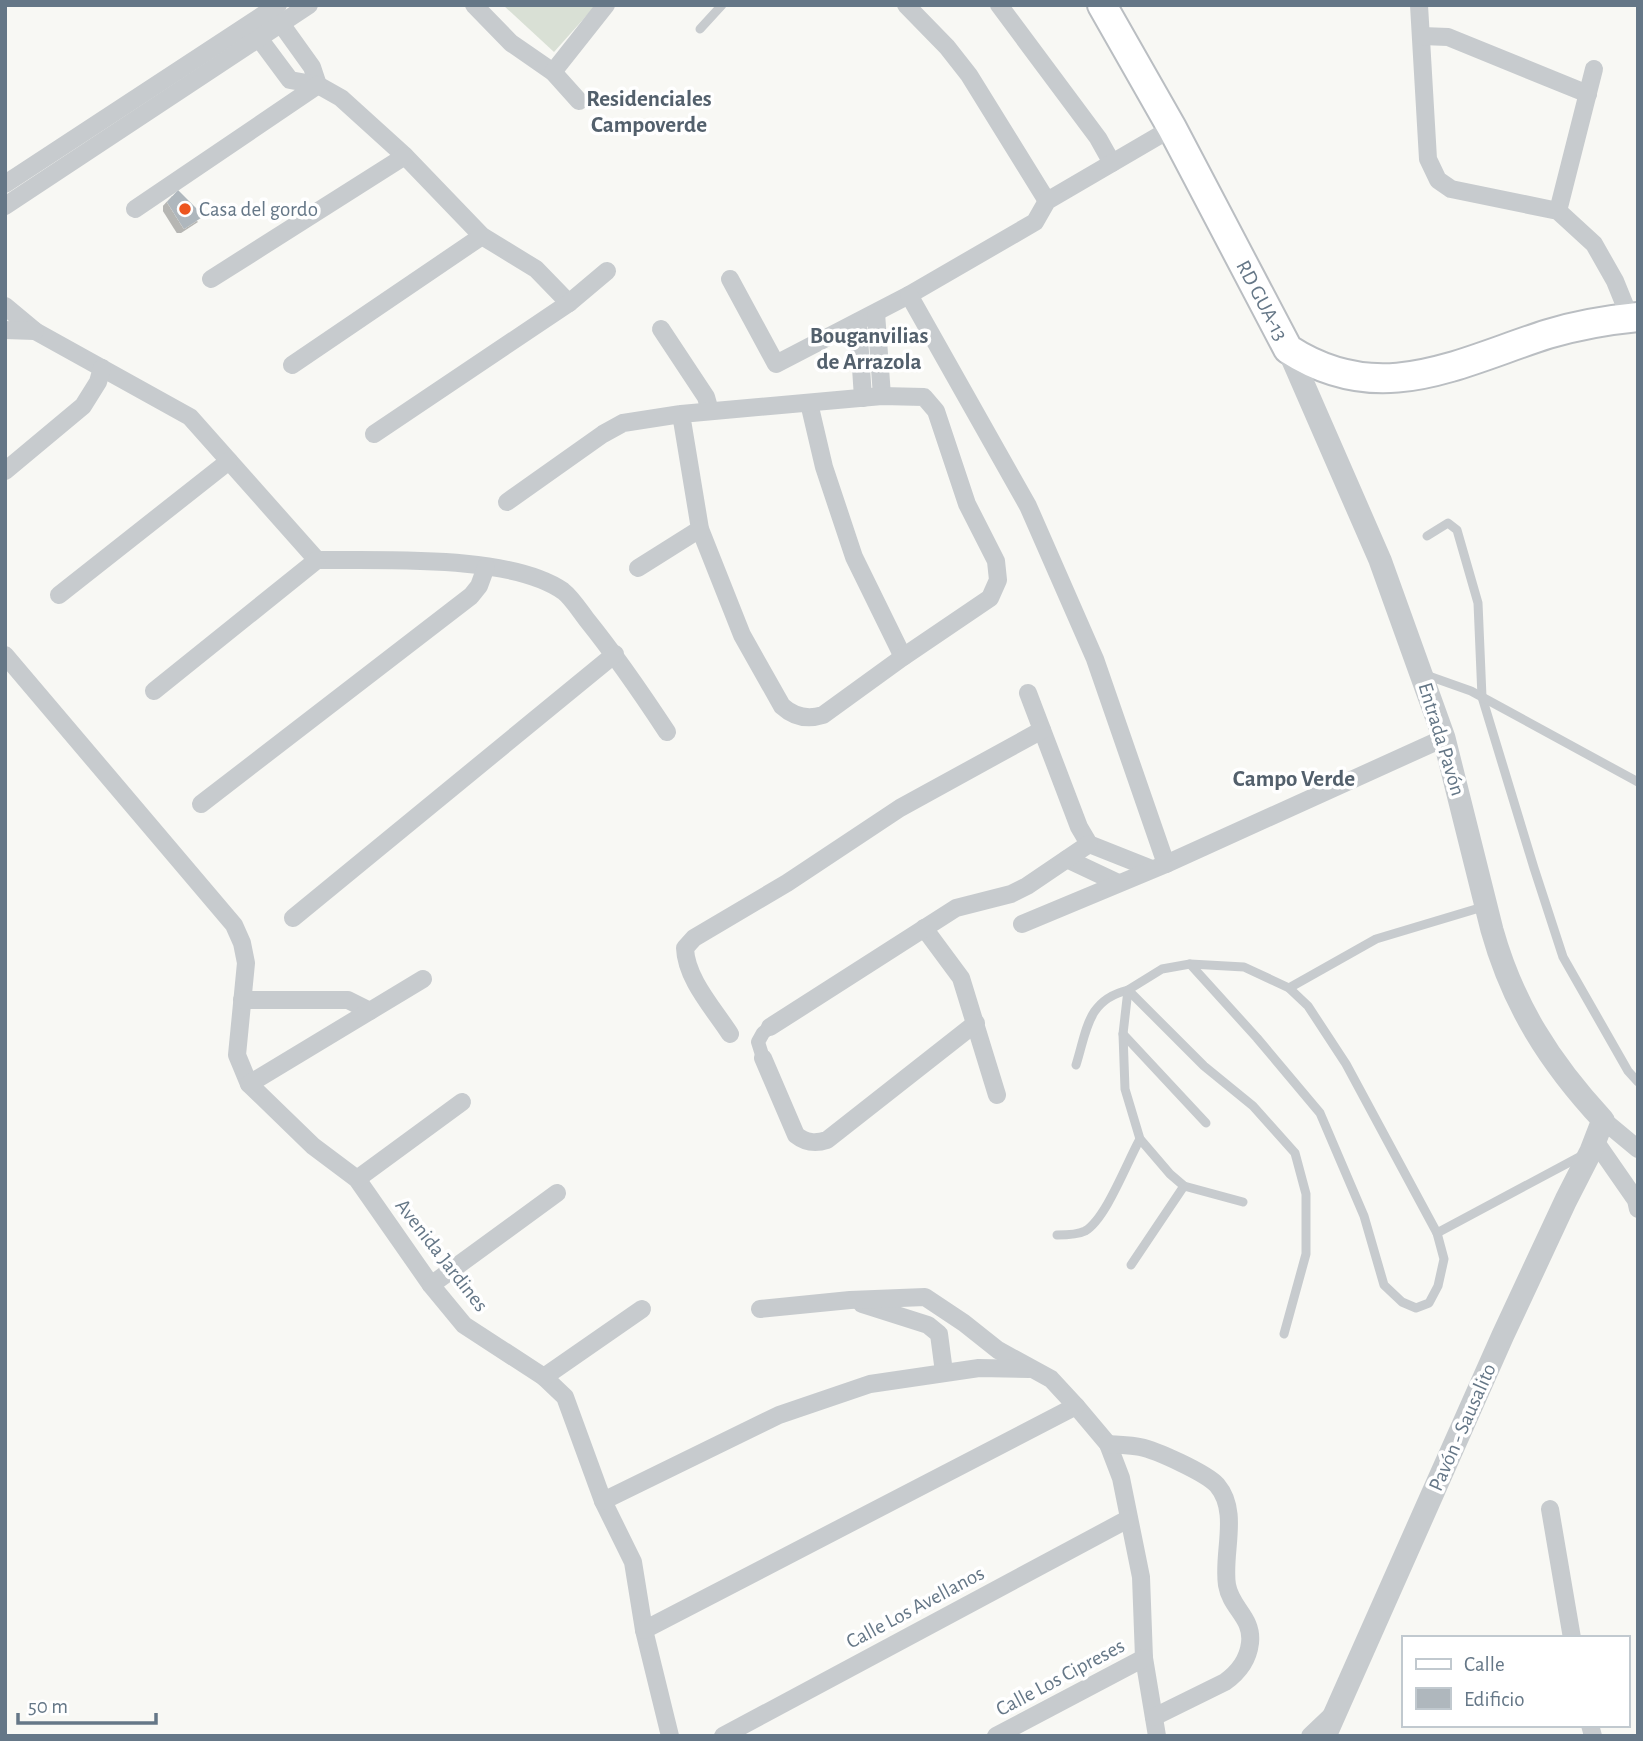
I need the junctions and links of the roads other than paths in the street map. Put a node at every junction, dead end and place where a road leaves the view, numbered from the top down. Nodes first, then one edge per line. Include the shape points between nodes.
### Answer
1 (309, 5) edge
2 (474, 5) edge
3 (606, 5) edge
4 (722, 5) edge
5 (906, 5) edge
6 (999, 5) edge
7 (1102, 5) edge
8 (1419, 5) edge
9 (276, 13) edge
10 (700, 29) dead end
11 (254, 31) junction
12 (1422, 36) junction
13 (1594, 69) dead end
14 (553, 72) junction
15 (318, 85) junction
16 (1588, 94) junction
17 (579, 101) dead end
18 (1172, 128) junction
19 (405, 156) junction
20 (1112, 163) junction
21 (5, 184) edge
22 (1047, 201) junction
23 (5, 206) edge
24 (135, 209) dead end
25 (1558, 211) junction
26 (482, 236) junction
27 (607, 271) dead end
28 (211, 279) dead end
29 (730, 279) dead end
30 (909, 295) junction
31 (569, 303) junction
32 (5, 306) edge
33 (876, 313) junction
34 (1634, 317) edge
35 (858, 323) junction
36 (661, 329) dead end
37 (5, 330) edge
38 (35, 331) junction
39 (1288, 349) junction
40 (292, 365) dead end
41 (102, 368) junction
42 (882, 396) junction
43 (863, 398) junction
44 (809, 403) junction
45 (709, 411) junction
46 (681, 414) junction
47 (374, 434) dead end
48 (229, 461) junction
49 (5, 471) edge
50 (507, 502) dead end
51 (700, 529) junction
52 (1427, 536) dead end
53 (317, 559) junction
54 (486, 567) junction
55 (638, 568) dead end
56 (59, 595) dead end
57 (5, 654) edge
58 (615, 654) junction
59 (903, 657) junction
60 (1422, 674) junction
61 (154, 691) dead end
62 (1028, 693) dead end
63 (1482, 697) junction
64 (1042, 730) junction
65 (667, 733) dead end
66 (1444, 738) junction
67 (1638, 782) edge
68 (201, 804) dead end
69 (1089, 844) junction
70 (1067, 859) junction
71 (1159, 867) junction
72 (1118, 883) junction
73 (1486, 906) junction
74 (293, 918) dead end
75 (1022, 924) dead end
76 (924, 928) junction
77 (1190, 964) junction
78 (423, 979) dead end
79 (1289, 988) junction
80 (1128, 990) junction
81 (242, 1000) junction
82 (370, 1011) junction
83 (976, 1023) junction
84 (770, 1027) joint
85 (730, 1034) dead end
86 (1123, 1034) junction
87 (762, 1058) joint
88 (1076, 1065) dead end
89 (1638, 1082) edge
90 (249, 1084) junction
91 (997, 1095) dead end
92 (462, 1102) dead end
93 (1206, 1123) dead end
94 (1596, 1138) junction
95 (1140, 1139) junction
96 (1638, 1149) edge
97 (357, 1179) junction
98 (1184, 1186) junction
99 (557, 1194) dead end
100 (1243, 1202) dead end
101 (1638, 1209) edge
102 (1437, 1233) junction
103 (1057, 1236) dead end
104 (1131, 1265) dead end
105 (431, 1285) junction
106 (850, 1300) junction
107 (642, 1309) dead end
108 (760, 1309) dead end
109 (1284, 1334) dead end
110 (1030, 1369) junction
111 (944, 1372) junction
112 (544, 1377) junction
113 (1076, 1406) junction
114 (1108, 1444) junction
115 (603, 1501) junction
116 (1550, 1509) dead end
117 (1128, 1519) junction
118 (644, 1630) junction
119 (1572, 1636) edge
120 (1144, 1658) junction
121 (1336, 1711) junction
122 (1154, 1717) junction
123 (670, 1736) edge
124 (723, 1736) edge
125 (996, 1736) edge
126 (1157, 1736) edge
127 (1310, 1736) edge
128 (1325, 1736) edge

1 - 9 street
2 - 14 street via 510,43
3 - 14 street
4 - 10 lane
5 - 22 street via 969,75
6 - 20 street
7 - 18 main road, RD GUA-13
8 - 12 street
9 - 11 street
9 - 15 street via 312,67
11 - 15 street via 290,80
11 - 21 street
11 - 23 street
12 - 16 street via 1448,37
12 - 25 street via 1429,159 1438,180 1451,189
13 - 16 street
14 - 17 street
15 - 19 street via 341,98
15 - 24 street
16 - 25 street
18 - 20 street
18 - 39 main road, RD GUA-13
19 - 26 street
19 - 28 street
20 - 22 street
22 - 30 street via 1035,222
25 - 34 street via 1594,244
26 - 31 street via 536,269
26 - 40 street
27 - 31 street
29 - 35 street via 776,364
30 - 33 street
30 - 71 street via 1028,506 1095,659
31 - 47 street
32 - 38 street
33 - 35 street
33 - 42 street
34 - 39 main road, RD GUA-13 via 1549,334 1443,371 1401,378 1338,373
35 - 43 street
36 - 45 street via 706,397
37 - 38 street
38 - 41 street
39 - 60 street, Entrada Pavón via 1380,560
41 - 48 street via 190,417
41 - 49 street via 83,406
42 - 43 street
42 - 59 street via 924,397 936,411 967,504 996,561 998,580 990,598
43 - 44 street
44 - 45 street
44 - 59 street via 824,467 854,557
45 - 46 street
46 - 50 street via 624,423
46 - 51 street
48 - 53 street
48 - 56 street
51 - 55 street
51 - 59 street via 742,635 787,711 808,718 823,715
52 - 63 lane via 1448,523 1457,530 1478,603
53 - 54 street
53 - 61 street
54 - 58 street via 523,573 565,593
54 - 68 street via 471,596
57 - 81 street via 234,925 246,963
58 - 65 street
58 - 74 street
60 - 63 lane
60 - 66 street, Entrada Pavón
62 - 64 street
63 - 67 lane
63 - 89 lane via 1563,957
64 - 69 street
64 - 85 street via 900,808 787,883 694,937 685,948 686,960
66 - 71 street
66 - 73 street, Entrada Pavón
69 - 70 street
69 - 71 street
70 - 72 street
70 - 76 street via 1019,890 956,908
71 - 72 street
72 - 75 street
73 - 79 lane via 1376,939
73 - 94 street, Entrada Pavón via 1515,996
76 - 83 street via 961,978
76 - 84 street
77 - 79 lane via 1244,967
77 - 80 lane via 1162,969
77 - 102 lane via 1320,1113 1364,1216 1384,1285 1416,1308 1429,1303 1438,1286 1444,1259
78 - 82 street
79 - 102 lane via 1308,1006 1346,1064
80 - 86 lane
80 - 88 lane via 1101,1001 1092,1013
80 - 109 lane via 1204,1066 1254,1106 1295,1153 1306,1194 1306,1254
81 - 82 street via 348,1000
81 - 90 street, Avenida Jardines via 237,1045 239,1065
82 - 90 street
83 - 87 street via 827,1140 816,1143 796,1135
83 - 91 street
84 - 87 street via 758,1042
86 - 93 lane
86 - 95 lane via 1125,1089
90 - 97 street, Avenida Jardines via 313,1146
92 - 97 street
94 - 96 street
94 - 101 street
94 - 102 lane
94 - 121 street, Pavón - Sausalito
95 - 98 lane
95 - 103 lane via 1091,1226 1083,1233
97 - 105 street, Avenida Jardines
98 - 100 lane
98 - 104 lane
99 - 105 street
105 - 112 street, Avenida Jardines via 464,1325
106 - 108 street
106 - 110 street via 925,1297
106 - 111 street via 928,1325 939,1334
107 - 112 street
110 - 111 street
110 - 113 street via 1051,1379
111 - 115 street via 870,1384 779,1415
112 - 115 street, Avenida Jardines via 565,1397
113 - 114 street
113 - 118 street
114 - 117 street via 1121,1478
114 - 122 street via 1142,1447 1199,1472 1222,1491 1228,1510 1227,1586 1249,1622 1247,1656 1234,1675
115 - 118 street, Avenida Jardines via 633,1562
116 - 119 street
117 - 120 street via 1141,1577
117 - 124 street, Calle Los Avellanos
118 - 123 street, Avenida Jardines
120 - 122 street
120 - 125 street, Calle Los Cipreses
121 - 127 street
121 - 128 street, Pavón - Sausalito
122 - 126 street

